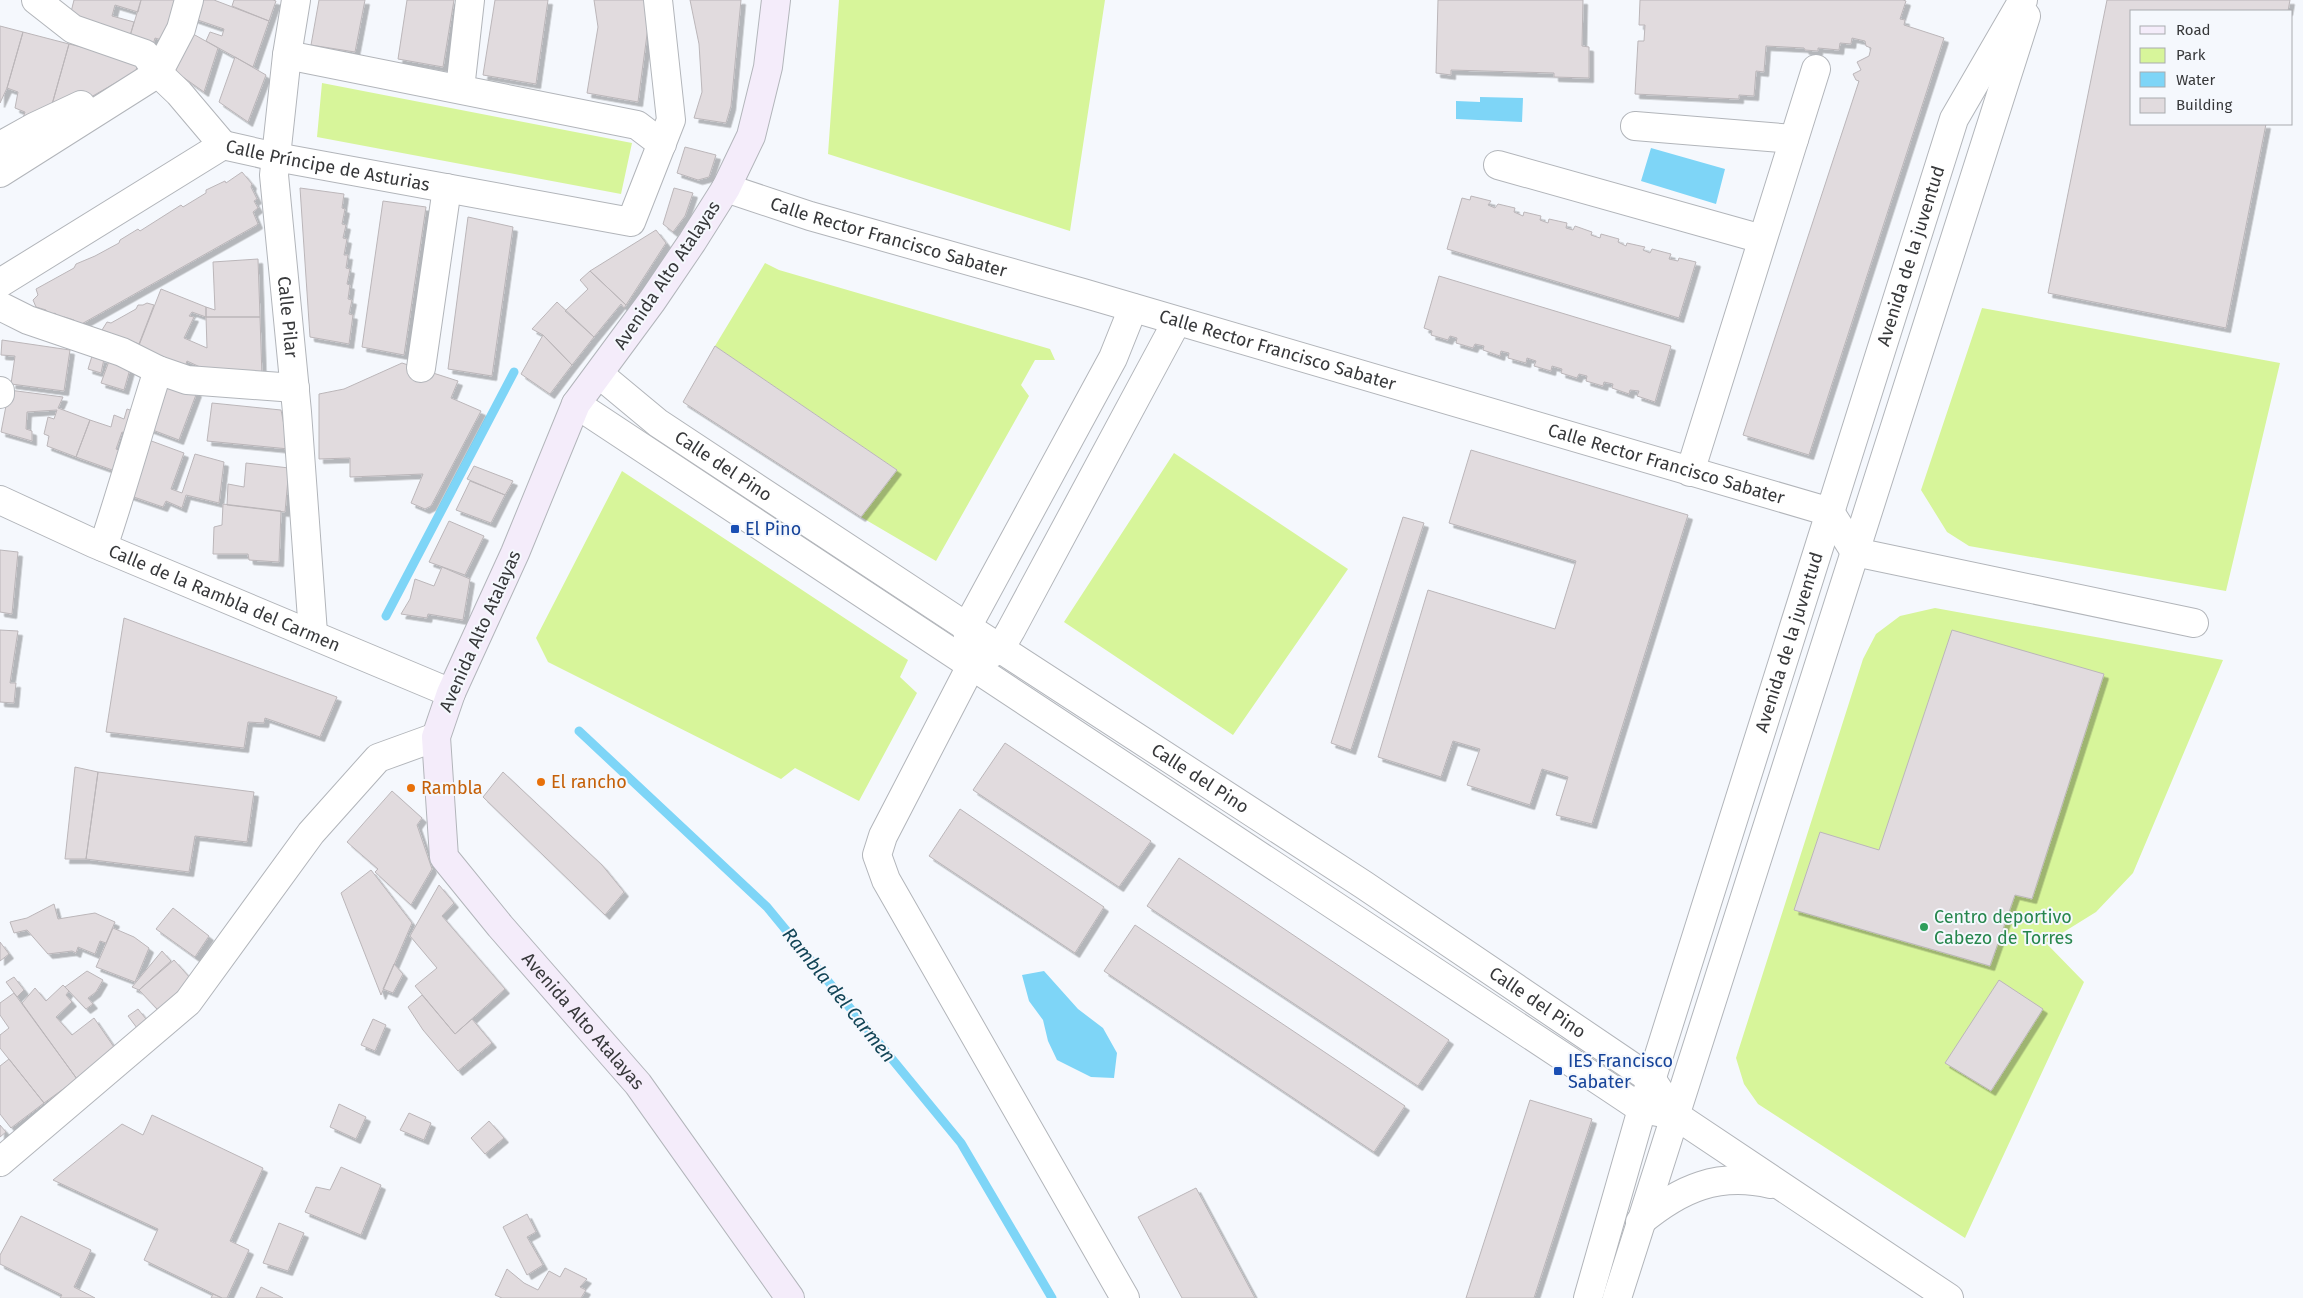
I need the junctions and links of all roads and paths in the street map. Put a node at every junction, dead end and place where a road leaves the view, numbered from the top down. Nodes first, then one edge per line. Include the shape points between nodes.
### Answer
1 (36, 0) edge
2 (189, 0) edge
3 (296, 0) edge
4 (470, 0) edge
5 (658, 0) edge
6 (776, 0) edge
7 (2023, 0) edge
8 (2032, 0) edge
9 (287, 55) junction
10 (1816, 69) dead end
11 (158, 73) junction
12 (460, 89) junction
13 (100, 110) junction
14 (1635, 126) dead end
15 (1794, 138) junction
16 (662, 144) junction
17 (223, 145) junction
18 (0, 146) edge
19 (276, 157) junction
20 (1498, 165) dead end
21 (0, 173) edge
22 (446, 188) junction
23 (726, 188) junction
24 (1762, 239) junction
25 (1906, 273) junction
26 (1, 307) edge
27 (1132, 308) junction
28 (1178, 321) junction
29 (420, 368) dead end
30 (158, 370) junction
31 (599, 374) junction
32 (295, 388) junction
33 (576, 404) junction
34 (1690, 472) junction
35 (0, 500) edge
36 (1830, 512) junction
37 (103, 547) junction
38 (1855, 552) junction
39 (2194, 622) dead end
40 (967, 627) junction
41 (313, 634) junction
42 (1000, 649) junction
43 (971, 666) junction
44 (451, 693) junction
45 (1767, 714) junction
46 (436, 737) junction
47 (1717, 874) junction
48 (1652, 1080) junction
49 (1642, 1109) junction
50 (1675, 1115) junction
51 (0, 1162) edge
52 (1778, 1185) junction
53 (1640, 1222) junction
54 (790, 1298) edge
55 (1126, 1298) edge
56 (1588, 1298) edge
57 (1598, 1298) edge
58 (1617, 1298) edge
59 (1949, 1298) edge

1 - 11 street via 73,29 145,54
2 - 11 street via 182,29
3 - 9 street, Calle Pilar
4 - 12 street
5 - 16 street via 671,120
6 - 23 main road, Avenida Alto Atalayas via 768,67 751,136
7 - 25 street, Avenida de la juventud via 1954,119
8 - 38 street, Avenida de la juventud
9 - 12 street
9 - 19 street, Calle Pilar
10 - 15 street
11 - 13 street
11 - 17 street via 180,93
12 - 16 street via 637,125
13 - 18 street via 83,104
13 - 21 street
14 - 15 street
15 - 24 street
16 - 22 street, Calle Príncipe de Asturias via 631,222
17 - 19 street, Calle Príncipe de Asturias
17 - 26 street, Calle Príncipe de Asturias
19 - 22 street, Calle Príncipe de Asturias
19 - 32 street, Calle Pilar via 274,175
20 - 24 street
22 - 29 street
23 - 27 street, Calle Rector Francisco Sabater via 810,216
23 - 31 main road, Avenida Alto Atalayas
24 - 34 street
25 - 36 street, Avenida de la juventud
25 - 38 street via 1866,454 1849,509
26 - 30 street via 28,320 122,352
27 - 28 street, Calle Rector Francisco Sabater
27 - 40 street via 1113,358
28 - 34 street, Calle Rector Francisco Sabater
28 - 42 street
30 - 32 street via 187,380
30 - 37 street
31 - 33 main road, Avenida Alto Atalayas
31 - 40 street, Calle del Pino via 658,422
32 - 41 street, Calle Pilar
33 - 43 street, Calle del Pino
33 - 44 main road, Avenida Alto Atalayas via 515,553
34 - 36 street, Calle Rector Francisco Sabater
35 - 37 street, Calle de la Rambla del Carmen
36 - 38 street
36 - 45 street, Avenida de la juventud
37 - 41 street, Calle de la Rambla del Carmen
38 - 39 street
38 - 45 street via 1827,581 1812,625
38 - 50 street, Avenida de la juventud
40 - 42 street, Calle del Pino
40 - 43 street
41 - 44 street, Calle de la Rambla del Carmen
42 - 43 street
42 - 48 street, Calle del Pino via 1364,885
43 - 49 street, Calle del Pino
43 - 55 street via 883,836 877,855 886,880
44 - 46 main road, Avenida Alto Atalayas
45 - 47 street, Avenida de la juventud
46 - 51 street via 378,758 311,832 188,1002
46 - 54 main road, Avenida Alto Atalayas via 444,858 638,1084
47 - 48 street, Avenida de la juventud
47 - 50 street via 1690,1014 1667,1083
48 - 49 street, Avenida de la juventud
48 - 50 street, Calle del Pino
49 - 50 street, Calle del Pino
49 - 56 street, Avenida de la juventud
50 - 52 street
50 - 53 street, Avenida de la juventud
50 - 57 street via 1655,1124
52 - 53 street via 1728,1179 1704,1184 1660,1206
52 - 59 street
53 - 58 street, Avenida de la juventud

